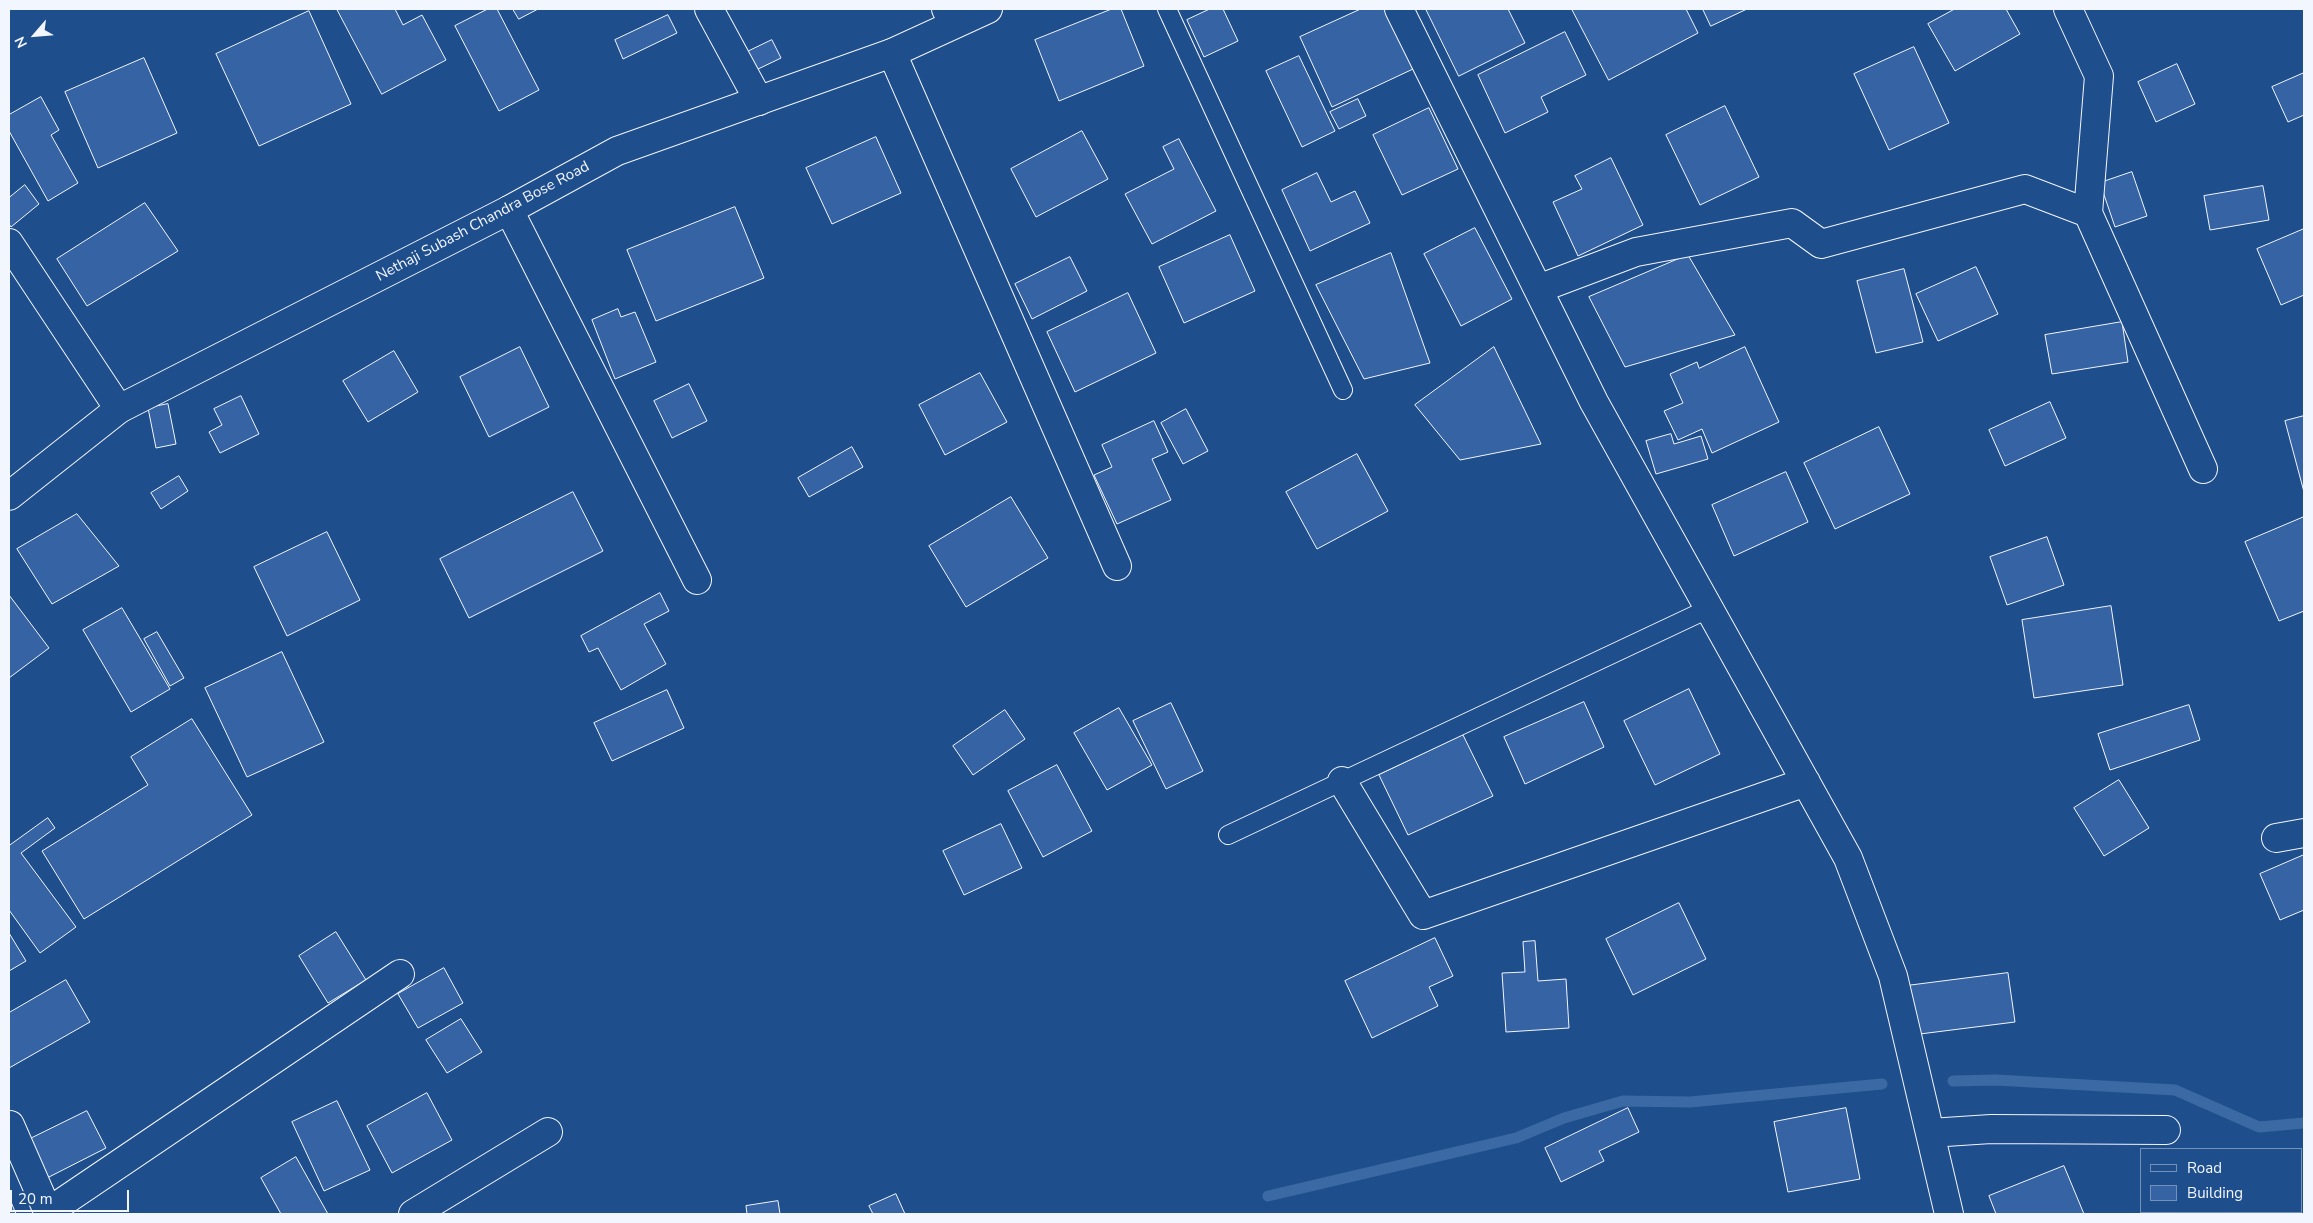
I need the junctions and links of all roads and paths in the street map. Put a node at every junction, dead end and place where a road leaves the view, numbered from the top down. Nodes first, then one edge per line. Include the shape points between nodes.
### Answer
1 (709, 9) edge
2 (988, 9) edge
3 (1167, 9) edge
4 (1399, 9) edge
5 (2068, 9) edge
6 (950, 17) edge
7 (892, 53) junction
8 (758, 101) junction
9 (509, 210) junction
10 (2088, 213) junction
11 (9, 243) edge
12 (1538, 289) junction
13 (1343, 390) dead end
14 (119, 409) junction
15 (2203, 469) dead end
16 (9, 496) edge
17 (1117, 566) dead end
18 (697, 580) dead end
19 (1710, 608) junction
20 (1342, 781) junction
21 (1806, 782) junction
22 (2304, 833) edge
23 (1228, 835) dead end
24 (2276, 838) dead end
25 (400, 974) dead end
26 (10, 1125) dead end
27 (2166, 1130) dead end
28 (548, 1132) dead end
29 (1930, 1133) junction
30 (48, 1213) edge
31 (413, 1214) edge
32 (1949, 1214) edge

1 - 8 street
2 - 6 street, Nethaji Subash Chandra Bose Road
3 - 13 lane
4 - 12 street
5 - 10 street via 2099,76
6 - 7 street, Nethaji Subash Chandra Bose Road
7 - 8 street, Nethaji Subash Chandra Bose Road
7 - 17 street
8 - 9 street, Nethaji Subash Chandra Bose Road via 618,151
9 - 14 street, Nethaji Subash Chandra Bose Road
9 - 18 street
10 - 12 street via 2025,189 1821,244 1792,223 1636,252
10 - 15 street
11 - 14 street
12 - 19 street via 1594,402
14 - 16 street, Nethaji Subash Chandra Bose Road
19 - 20 lane
19 - 21 street
20 - 21 street via 1423,916
20 - 23 lane
21 - 29 street via 1848,858 1893,976
22 - 24 street
25 - 30 street
26 - 30 street
27 - 29 street via 1991,1129
28 - 31 street
29 - 32 street

